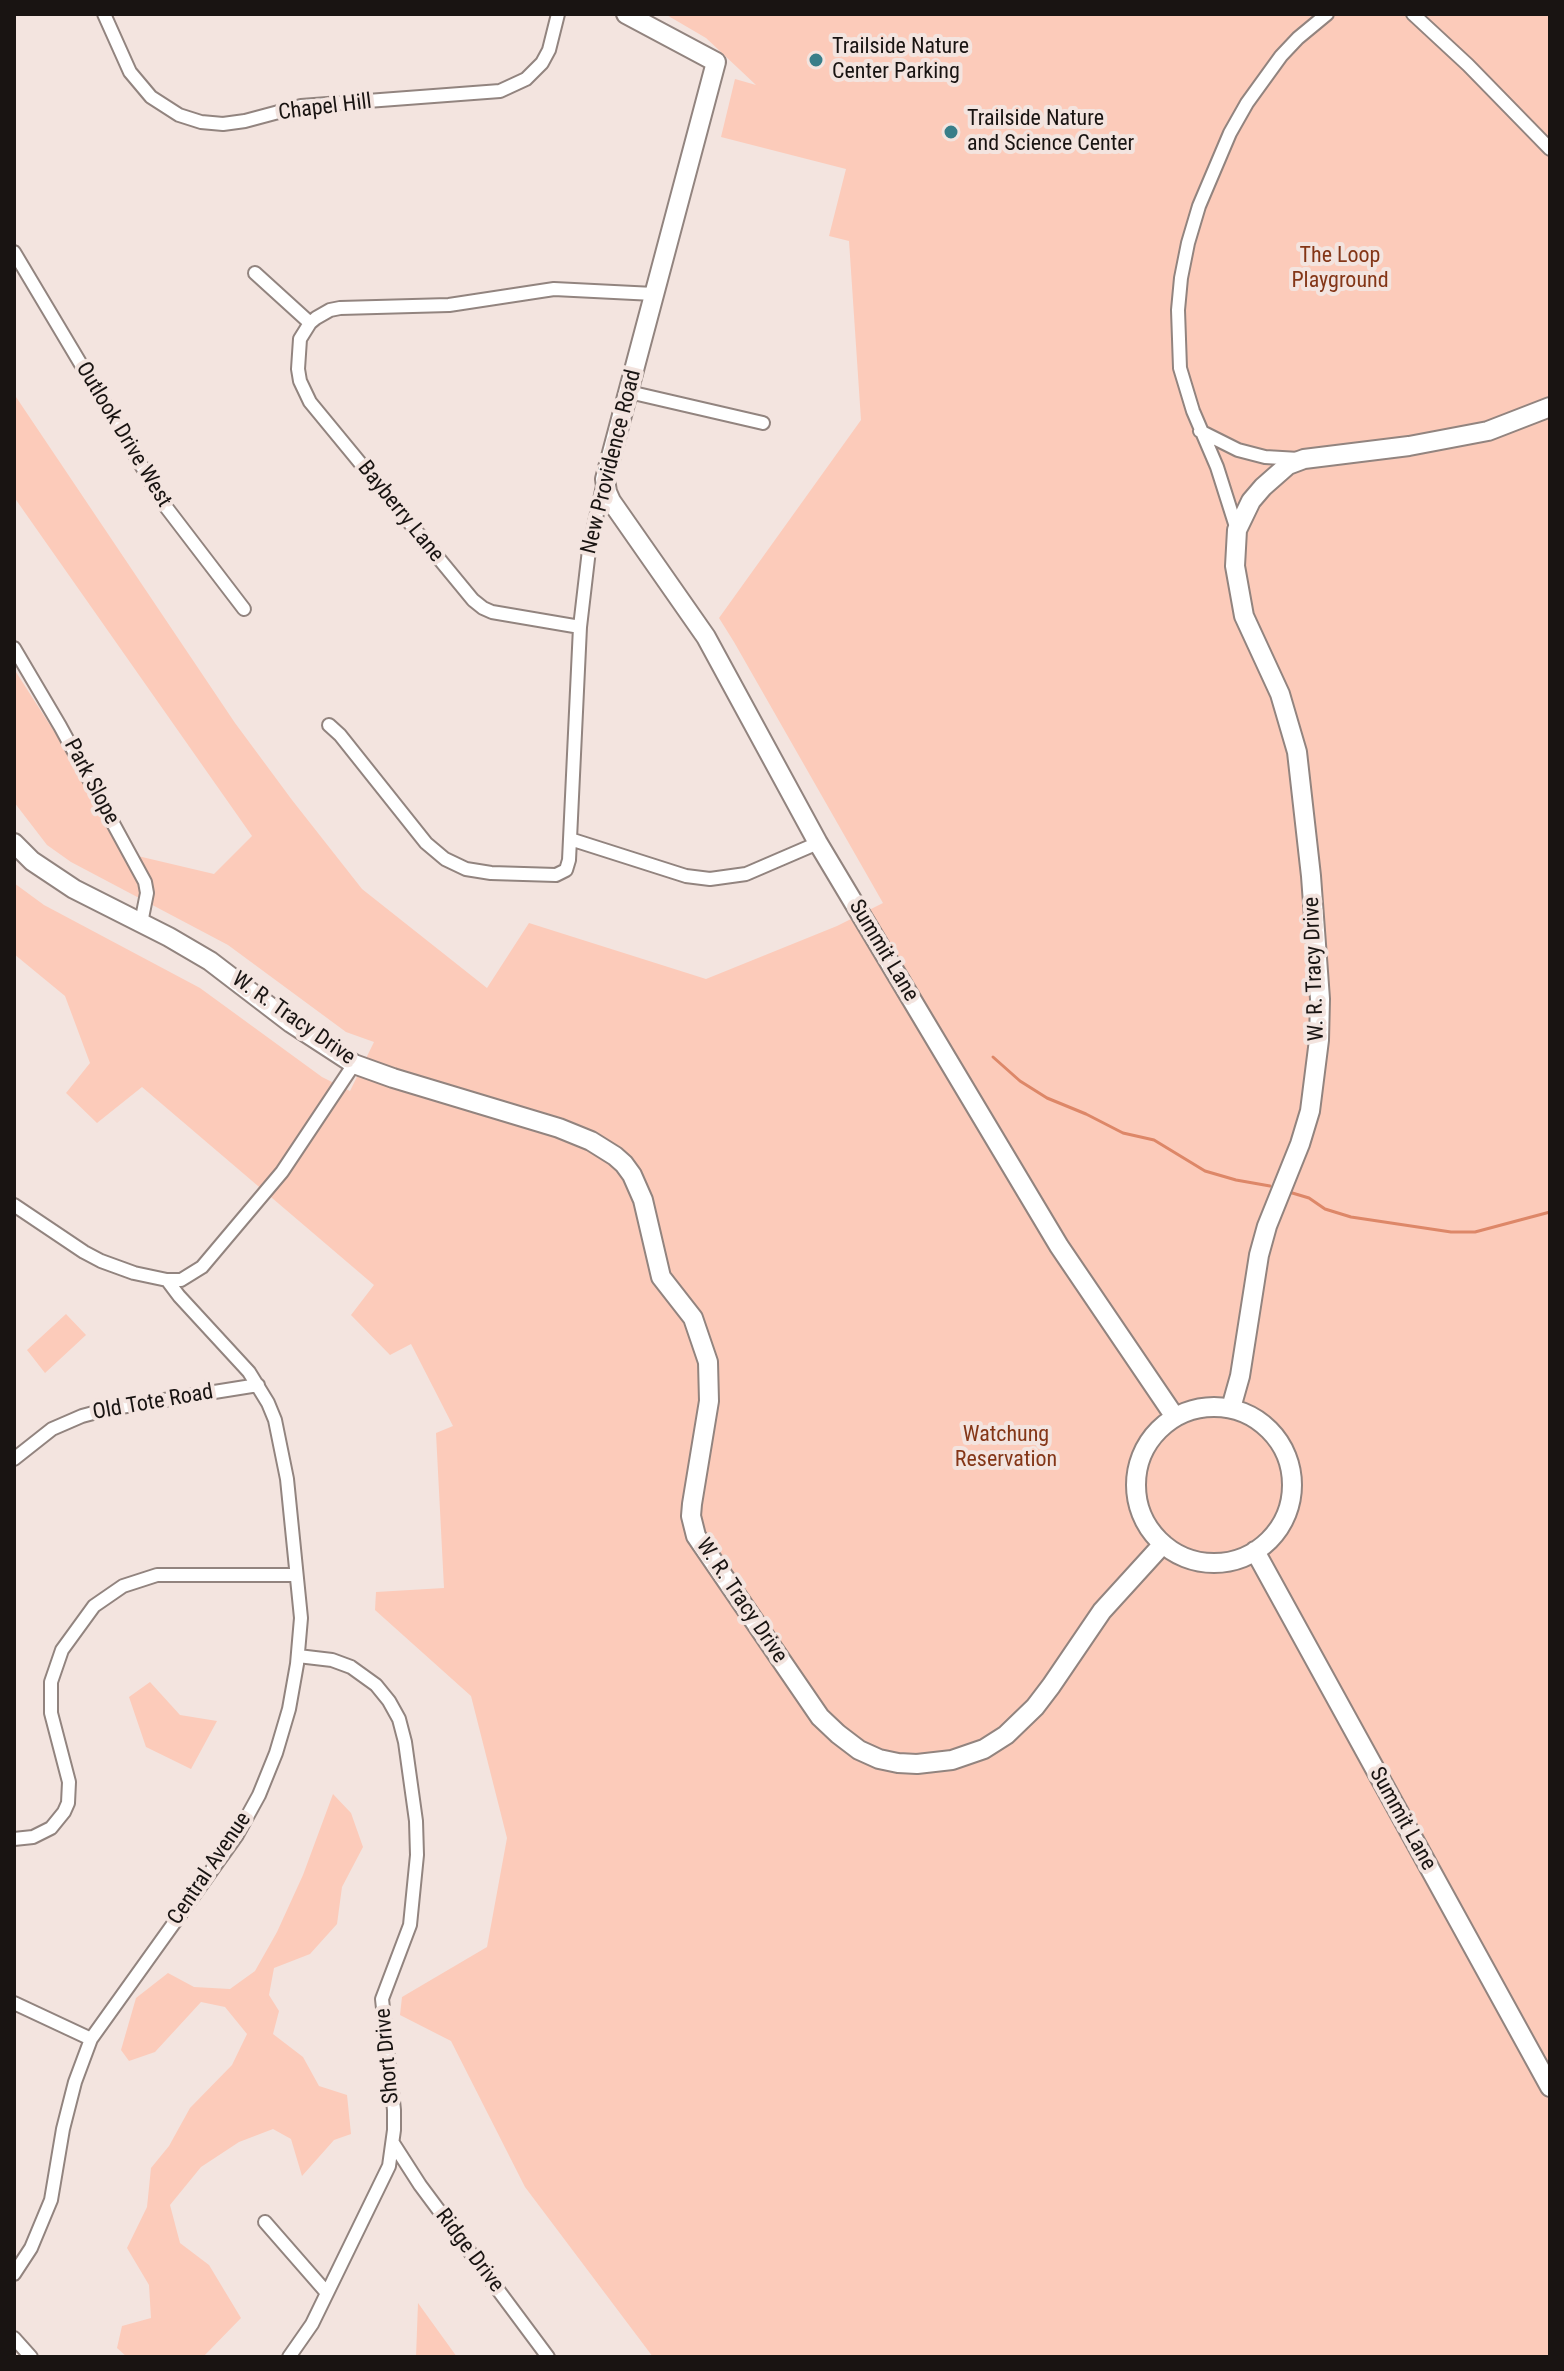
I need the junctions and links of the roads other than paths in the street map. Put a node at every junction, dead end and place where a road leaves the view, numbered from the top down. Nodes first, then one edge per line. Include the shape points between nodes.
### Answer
1 (104, 14) edge
2 (558, 14) edge
3 (626, 14) edge
4 (1327, 14) edge
5 (1413, 14) edge
6 (1550, 149) edge
7 (14, 252) edge
8 (255, 273) dead end
9 (654, 294) junction
10 (310, 323) junction
11 (629, 392) junction
12 (1550, 407) edge
13 (763, 423) dead end
14 (1200, 431) junction
15 (1304, 459) junction
16 (605, 479) junction
17 (1237, 530) junction
18 (244, 609) dead end
19 (580, 627) junction
20 (14, 648) edge
21 (329, 725) dead end
22 (570, 839) junction
23 (14, 843) edge
24 (818, 843) junction
25 (141, 923) junction
26 (354, 1064) junction
27 (14, 1205) edge
28 (167, 1280) junction
29 (258, 1385) junction
30 (1231, 1408) junction
31 (1175, 1417) junction
32 (14, 1459) edge
33 (1163, 1544) junction
34 (1255, 1551) junction
35 (296, 1575) junction
36 (298, 1656) junction
37 (14, 1839) edge
38 (14, 2003) edge
39 (91, 2039) junction
40 (1550, 2087) edge
41 (393, 2143) junction
42 (265, 2222) dead end
43 (14, 2274) edge
44 (327, 2293) junction
45 (14, 2338) edge
46 (31, 2357) edge
47 (289, 2357) edge
48 (548, 2357) edge

1 - 2 street, Chapel Hill via 130,72 151,97 179,115 223,124 301,106 500,91 526,79 542,63
3 - 9 street, New Providence Road via 716,62
4 - 14 street, W. R. Tracy Drive via 1281,56 1247,103 1216,164 1188,243 1178,345
5 - 6 street
7 - 18 street, Outlook Drive West via 166,507
8 - 10 street
9 - 10 street via 554,289 449,305 340,308
9 - 11 street, New Providence Road
10 - 19 street, Bayberry Lane via 298,350 303,391 473,600 492,612
11 - 13 street
11 - 16 street, New Providence Road
12 - 15 street, W. R. Tracy Drive via 1488,431
14 - 15 street, W. R. Tracy Drive via 1251,454
14 - 17 street, W. R. Tracy Drive
15 - 17 street, W. R. Tracy Drive via 1288,465 1263,487
16 - 19 street, New Providence Road
16 - 24 street, Summit Lane via 611,501 706,637
17 - 30 street, W. R. Tracy Drive via 1235,566 1244,616 1280,694 1297,752 1320,999 1310,1111 1259,1255
19 - 22 street, New Providence Road
20 - 25 street, Park Slope via 145,882
21 - 22 street, New Providence Road via 445,859 478,872 556,875 566,870
22 - 24 street via 710,879 746,874
23 - 25 street, W. R. Tracy Drive via 62,882
24 - 31 street, Summit Lane via 1059,1246
25 - 26 street, W. R. Tracy Drive via 210,961
26 - 28 street via 288,1164 202,1267 181,1280
26 - 33 street, W. R. Tracy Drive via 576,1134 615,1156 632,1175 661,1277 693,1318 708,1362 709,1401 692,1504 696,1536 820,1717 859,1750 898,1763 929,1763 984,1749 1006,1735 1043,1697 1102,1611
27 - 28 street via 101,1261
28 - 29 street, Central Avenue
29 - 32 street, Old Tote Road via 82,1416 52,1429
29 - 35 street, Central Avenue via 279,1433
30 - 31 street via 1193,1409
30 - 34 street via 1255,1418 1275,1436 1288,1459 1288,1511 1275,1534
31 - 33 street via 1149,1443 1136,1478 1147,1525
33 - 34 street via 1208,1563
34 - 40 street, Summit Lane
35 - 36 street, Central Avenue
35 - 37 street via 157,1575 123,1586 94,1606 62,1650 51,1682 51,1713 69,1782 68,1803 51,1828
36 - 39 street, Central Avenue via 289,1709 259,1795 216,1866
36 - 41 street, Short Drive via 341,1663 368,1678 395,1710 405,1742 416,1821 414,1896 410,1925 382,1999
38 - 39 street
39 - 43 street, Central Avenue via 63,2129 51,2200
41 - 44 street, Short Drive via 383,2181
41 - 48 street, Ridge Drive
42 - 44 street
44 - 47 street, Short Drive
45 - 46 street

